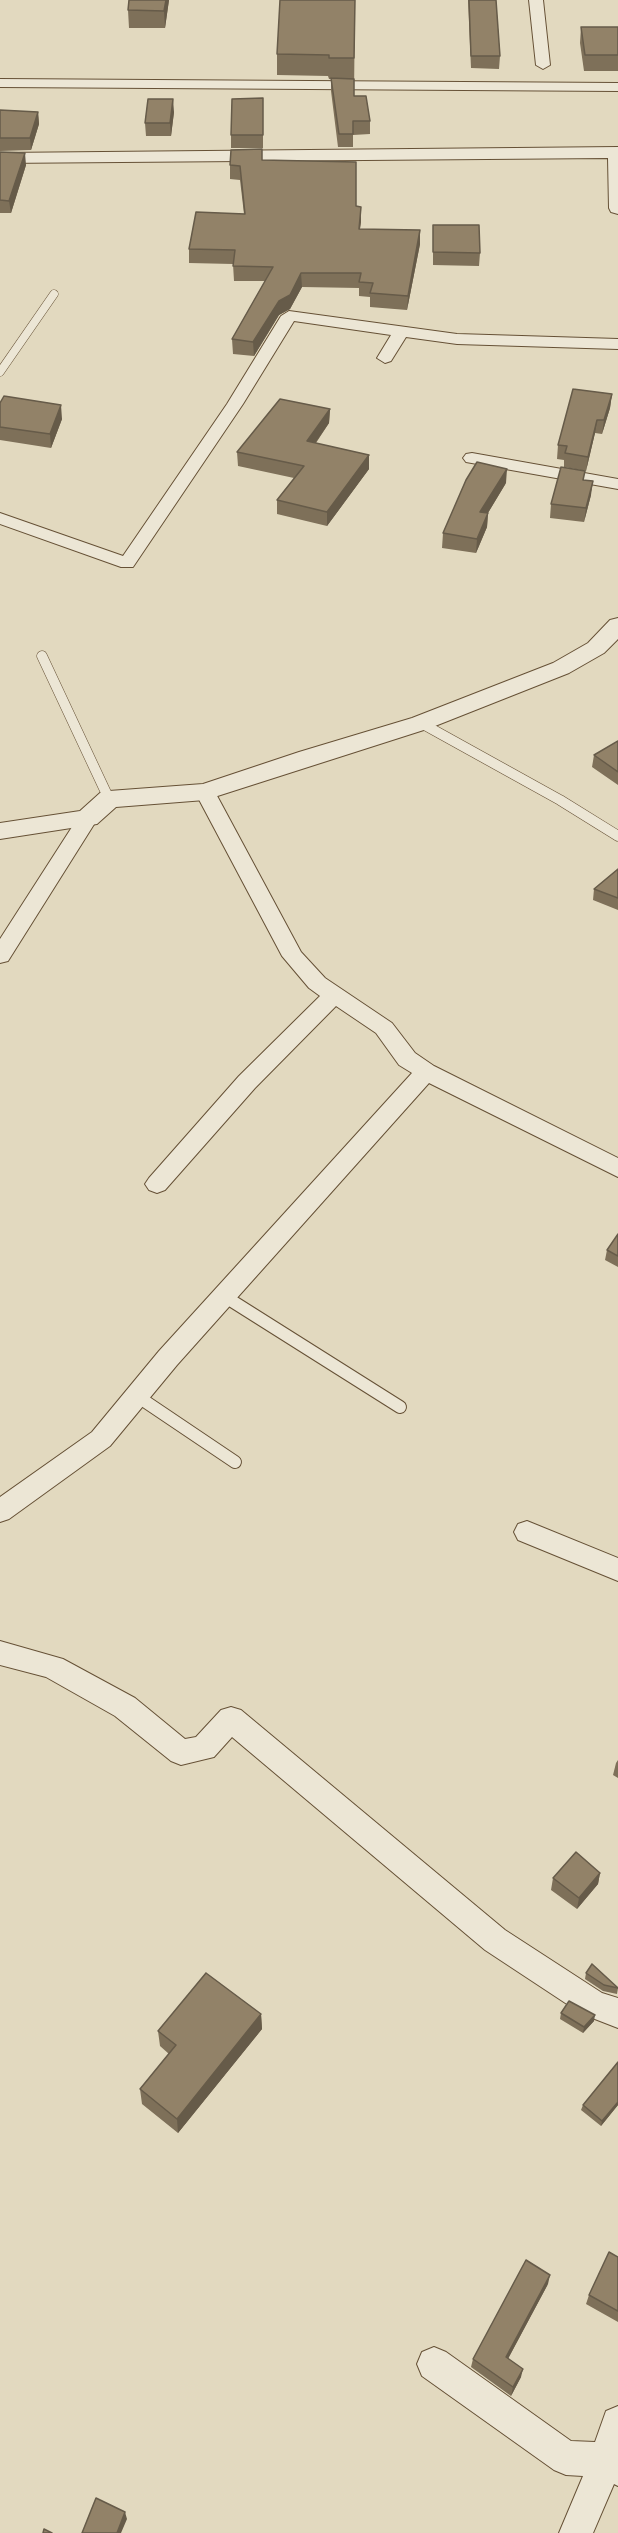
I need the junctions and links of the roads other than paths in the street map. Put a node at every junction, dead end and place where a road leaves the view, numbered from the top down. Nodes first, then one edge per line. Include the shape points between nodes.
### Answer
1 (536, 0) edge
2 (543, 65) dead end
3 (0, 83) edge
4 (618, 87) edge
5 (0, 158) edge
6 (618, 208) edge
7 (54, 294) dead end
8 (401, 331) junction
9 (618, 344) edge
10 (385, 358) dead end
11 (0, 372) edge
12 (472, 458) dead end
13 (618, 484) edge
14 (0, 518) edge
15 (618, 625) edge
16 (42, 656) dead end
17 (421, 723) junction
18 (205, 792) junction
19 (109, 800) junction
20 (88, 818) junction
21 (0, 831) edge
22 (618, 836) edge
23 (0, 956) edge
24 (334, 994) junction
25 (426, 1072) junction
26 (618, 1168) edge
27 (158, 1184) dead end
28 (224, 1296) junction
29 (137, 1396) junction
30 (400, 1407) dead end
31 (235, 1462) dead end
32 (0, 1511) edge
33 (527, 1532) dead end
34 (618, 1570) edge
35 (0, 1653) edge
36 (618, 2013) edge
37 (434, 2364) dead end
38 (618, 2423) edge
39 (612, 2465) edge
40 (576, 2533) edge

1 - 2 street
3 - 4 street
5 - 6 street via 618,152
7 - 11 lane
8 - 9 street via 457,339
8 - 10 street
8 - 14 street via 289,316 128,563
12 - 13 street
15 - 17 street via 596,648 561,668
16 - 19 lane
17 - 18 street
17 - 22 lane
18 - 19 street
18 - 24 street via 293,956 317,983
19 - 20 street
20 - 21 street
20 - 23 street
24 - 25 street via 384,1028 407,1059
24 - 27 street via 247,1082
25 - 26 street
25 - 28 street
28 - 29 street
28 - 30 lane
29 - 31 lane
29 - 32 street via 101,1439
33 - 34 street
35 - 36 street via 53,1667 125,1707 181,1752 204,1748 231,1719 495,1940 592,2004
37 - 39 street via 566,2458
38 - 39 street
39 - 40 street

